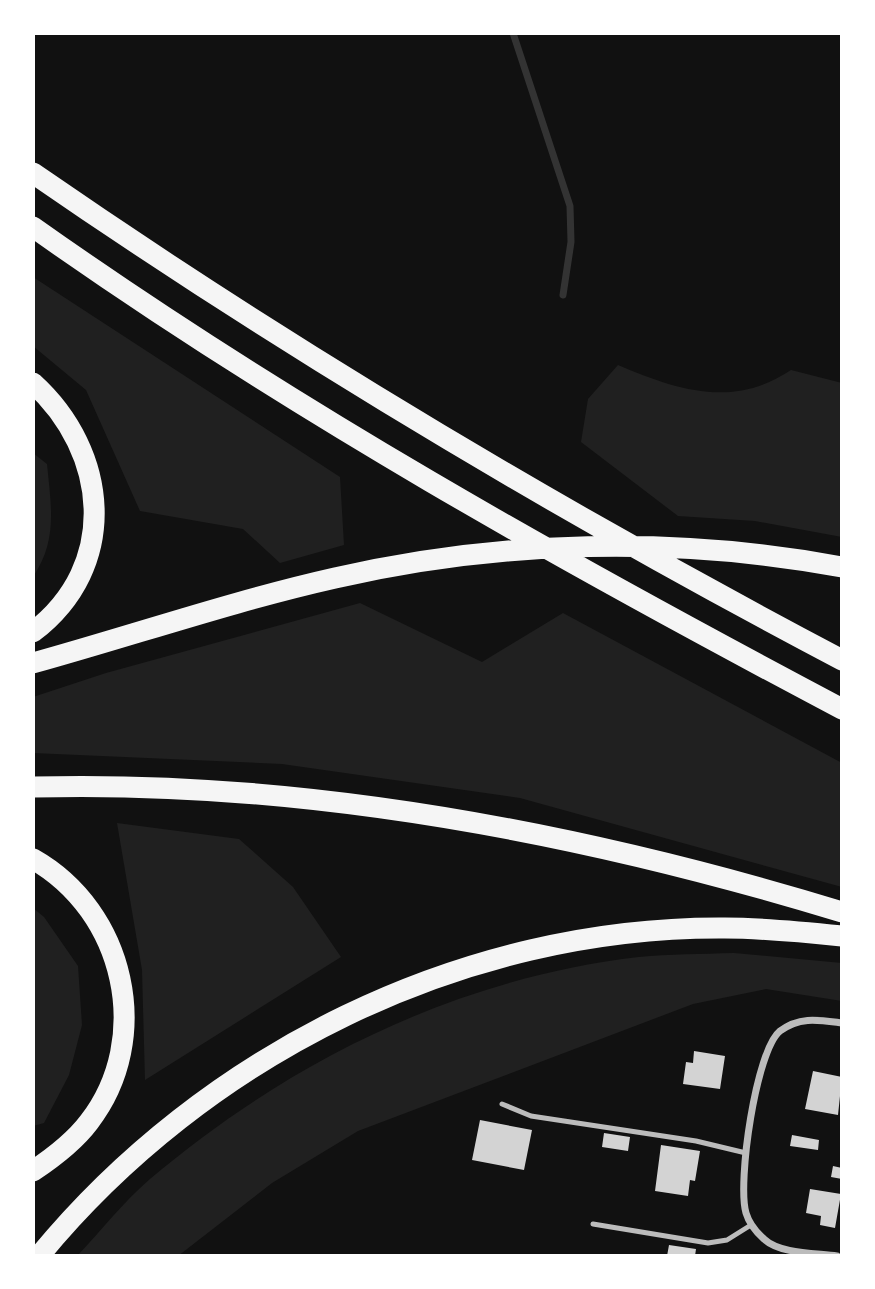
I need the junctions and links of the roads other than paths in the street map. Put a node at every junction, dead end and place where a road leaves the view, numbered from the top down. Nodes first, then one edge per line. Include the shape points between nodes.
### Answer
1 (33, 173) edge
2 (33, 228) edge
3 (33, 383) edge
4 (842, 567) edge
5 (33, 632) edge
6 (842, 660) edge
7 (33, 663) edge
8 (842, 709) edge
9 (33, 787) edge
10 (33, 859) edge
11 (842, 912) edge
12 (842, 936) edge
13 (842, 1023) edge
14 (502, 1104) dead end
15 (746, 1153) junction
16 (33, 1171) edge
17 (593, 1224) dead end
18 (751, 1225) junction
19 (39, 1256) edge
20 (837, 1256) edge

1 - 6 highway via 206,290 428,429
2 - 8 highway via 385,456 586,572
3 - 5 highway via 64,415 79,440 94,502 93,534 78,582 66,601
4 - 7 highway via 741,553 599,546 433,560 253,598
9 - 11 highway via 260,792 402,809 645,860
10 - 16 highway via 65,882 104,930 117,961 125,1022 122,1052 110,1088 90,1122 62,1152
12 - 19 highway via 726,928 602,937 520,952 361,1007 261,1063 191,1111 99,1189
13 - 15 street via 801,1020 772,1038 763,1061
14 - 15 lane via 531,1116
15 - 18 street via 744,1202
17 - 18 lane via 708,1243 727,1240
18 - 20 street via 776,1247

